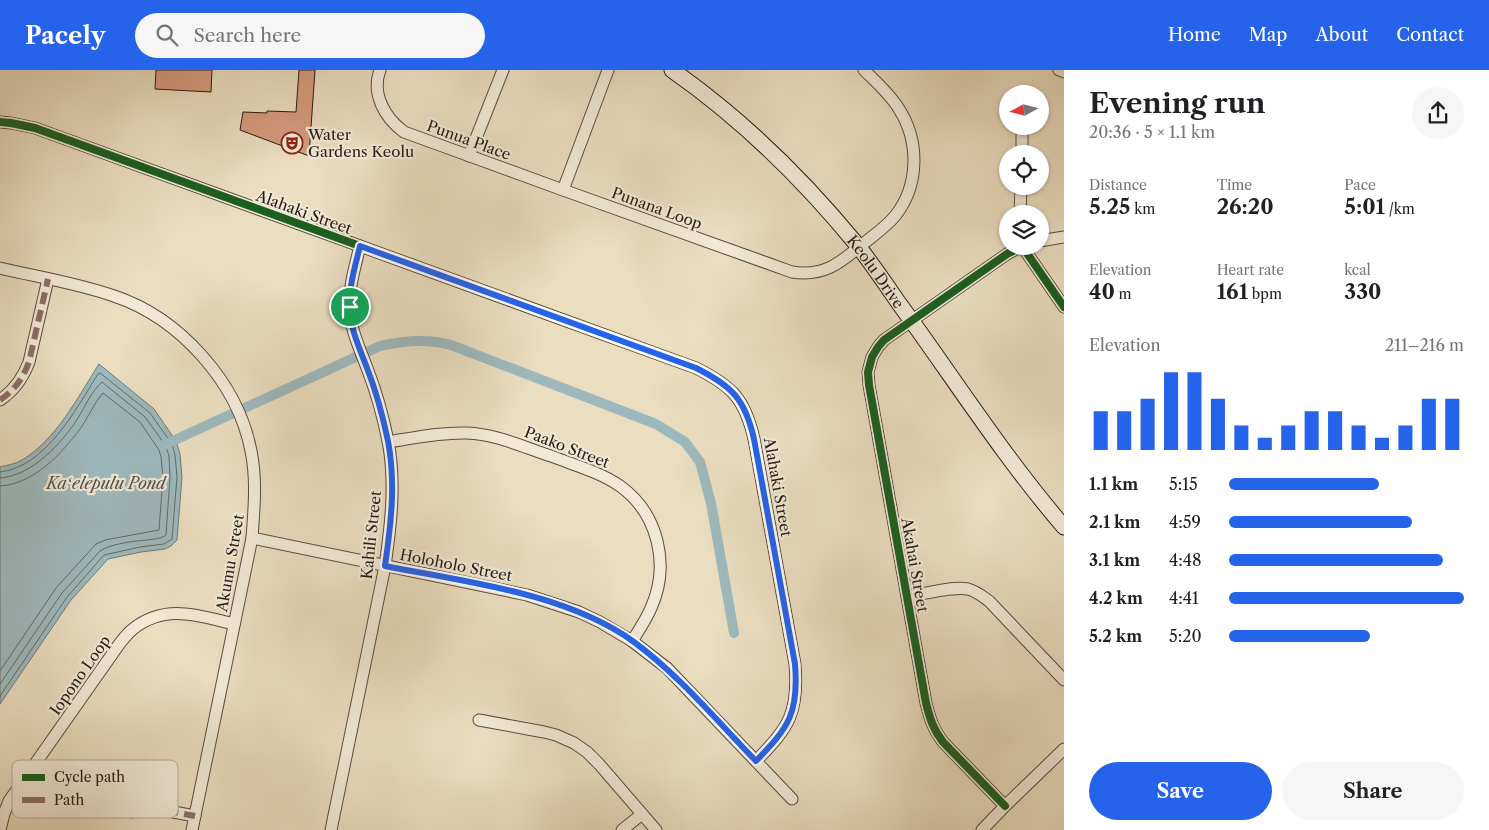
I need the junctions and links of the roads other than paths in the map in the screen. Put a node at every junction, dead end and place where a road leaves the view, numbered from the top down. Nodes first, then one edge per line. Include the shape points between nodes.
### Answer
1 (380, 70) edge
2 (503, 70) edge
3 (608, 70) edge
4 (672, 70) edge
5 (864, 70) edge
6 (1059, 70) edge
7 (1064, 72) edge
8 (0, 122) edge
9 (469, 156) junction
10 (563, 190) junction
11 (1064, 237) edge
12 (1049, 240) edge
13 (360, 246) junction
14 (859, 248) junction
15 (1006, 255) edge
16 (1028, 255) edge
17 (0, 268) edge
18 (48, 279) junction
19 (1064, 307) edge
20 (912, 320) junction
21 (0, 400) edge
22 (388, 442) junction
23 (1064, 527) edge
24 (252, 538) junction
25 (385, 566) junction
26 (907, 597) junction
27 (234, 624) junction
28 (632, 641) junction
29 (1064, 680) edge
30 (479, 720) dead end
31 (1064, 749) edge
32 (38, 760) edge
33 (756, 761) junction
34 (12, 797) edge
35 (792, 799) dead end
36 (1005, 806) junction
37 (178, 813) edge
38 (642, 814) junction
39 (195, 816) junction
40 (0, 830) edge
41 (192, 830) edge
42 (331, 830) edge
43 (622, 830) edge
44 (656, 830) edge
45 (982, 830) edge

1 - 9 street, Punua Place via 380,103 394,125 404,132
2 - 9 street
3 - 10 street
4 - 14 main road, Keolu Drive via 749,131 817,199
5 - 14 street, Punana Loop via 899,110 908,126 914,157 910,189 903,205 888,224
6 - 7 street
8 - 13 street, Alahaki Street via 35,128
9 - 10 street, Punua Place
10 - 14 street, Punana Loop via 792,272 817,273 838,264
11 - 12 street
13 - 22 street, Kahili Street via 351,287 351,323 368,369
13 - 33 street, Alahaki Street via 696,368 720,380 742,404 750,419 754,439 797,683 795,701 784,730
14 - 20 main road, Keolu Drive
15 - 20 street, Akahai Street
16 - 19 street
17 - 18 street, Akumu Street
18 - 21 street via 29,362 18,385
18 - 24 street, Akumu Street via 116,296 144,309 180,335 219,377 241,418 252,452 255,481
20 - 23 main road, Keolu Drive via 1024,478
20 - 26 street, Akahai Street via 878,347 868,372
22 - 25 street, Kahili Street via 392,499
22 - 28 street, Paako Street via 450,433 494,436 600,475 620,486 644,510 659,546 657,592 651,610
24 - 25 street, Holoholo Street
24 - 27 street, Akumu Street
25 - 28 street, Holoholo Street via 535,597 579,612
25 - 42 street, Kahili Street
26 - 29 street via 956,589 978,593
26 - 36 street, Akahai Street via 926,703 935,731
27 - 32 street, Iopono Loop via 183,613 156,617 133,629 120,642
27 - 39 street, Akumu Street
28 - 33 street, Holoholo Street via 667,668
30 - 38 street via 544,732 574,743 599,764
31 - 36 street
33 - 35 street, Holoholo Street
34 - 40 street, Iopono Loop
36 - 45 street
37 - 39 street
38 - 43 street
38 - 44 street
39 - 41 street, Akumu Street

